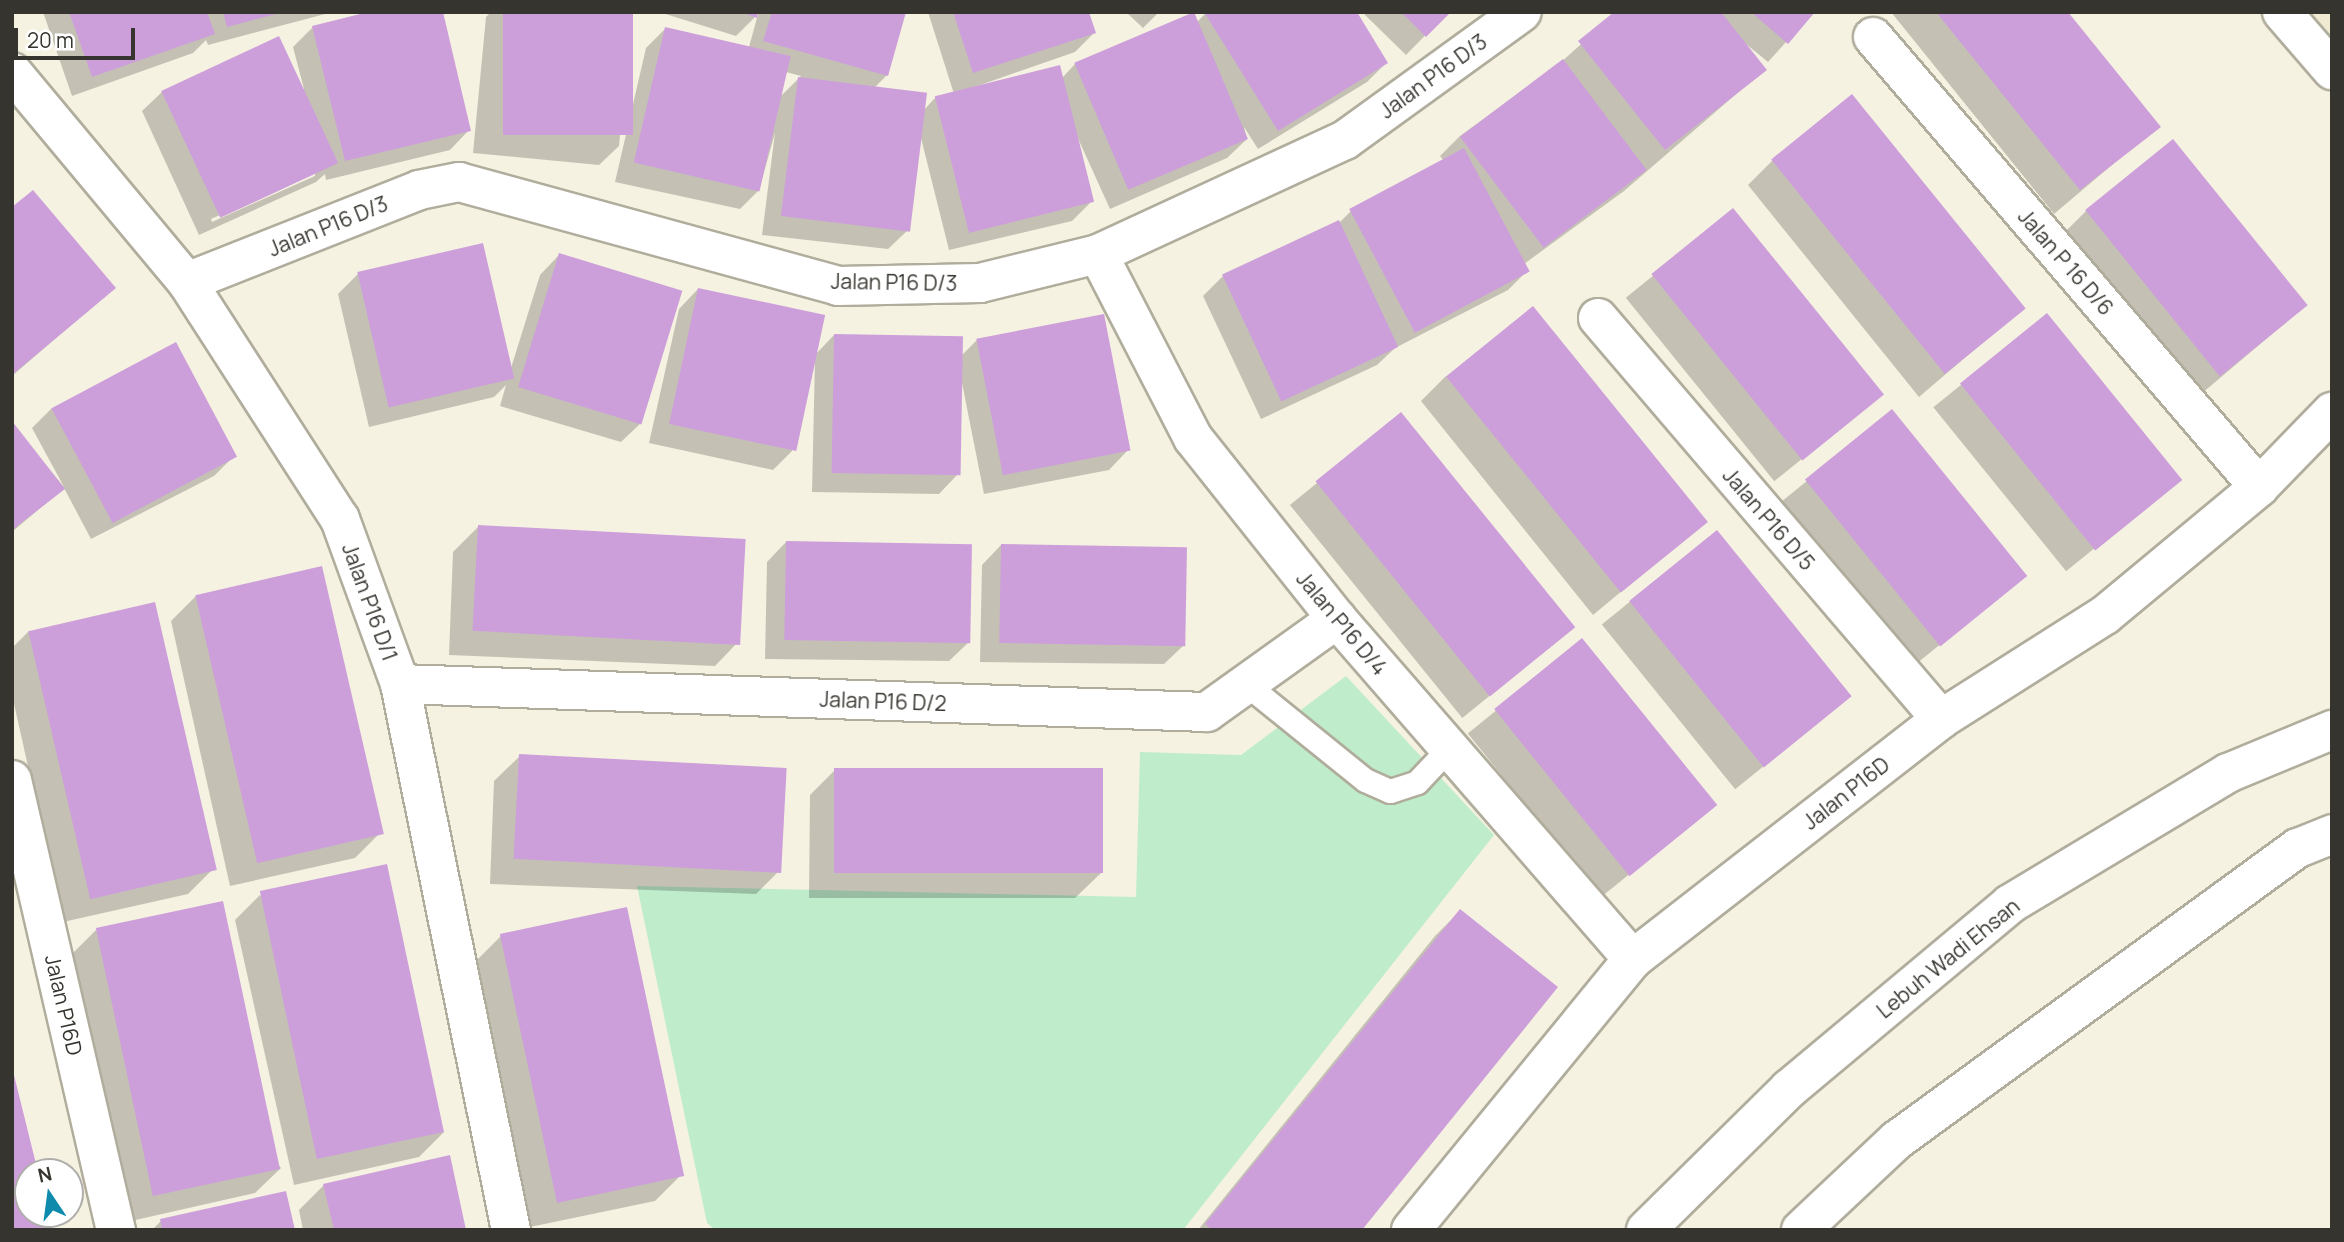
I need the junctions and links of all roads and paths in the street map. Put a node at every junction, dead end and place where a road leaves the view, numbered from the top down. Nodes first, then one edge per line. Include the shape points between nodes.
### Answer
1 (1522, 12) edge
2 (2282, 12) edge
3 (1873, 37) dead end
4 (2332, 70) edge
5 (12, 72) edge
6 (1098, 254) junction
7 (187, 282) junction
8 (1598, 318) dead end
9 (2332, 412) edge
10 (2259, 488) junction
11 (1337, 619) junction
12 (400, 684) junction
13 (1247, 684) junction
14 (1941, 719) junction
15 (2332, 730) edge
16 (1450, 748) junction
17 (12, 780) edge
18 (2332, 834) edge
19 (1633, 959) junction
20 (116, 1230) edge
21 (511, 1230) edge
22 (1411, 1230) edge
23 (1646, 1230) edge
24 (1801, 1230) edge

1 - 6 street, Jalan P16 D/3 via 1345,139
2 - 4 street
3 - 10 street, Jalan P 16 D/6
5 - 7 street, Jalan P16 D/1
6 - 7 street, Jalan P16 D/3 via 980,283 838,286 459,182 419,190
6 - 11 street, Jalan P16 D/4 via 1193,438
7 - 12 street, Jalan P16 D/1 via 340,519
8 - 14 street, Jalan P16 D/5
9 - 10 street, Jalan P16D
10 - 14 street, Jalan P16D via 2105,615
11 - 13 street, Jalan P16 D/2
11 - 16 street, Jalan P16 D/4
12 - 13 street, Jalan P16 D/2 via 1207,712
12 - 21 street, Jalan P16 D/1
13 - 16 lane via 1364,780 1390,791 1417,782
14 - 19 street, Jalan P16D
15 - 23 street, Lebuh Wadi Ehsan via 2228,774 2010,904 1789,1088
16 - 19 street, Jalan P16 D/4
17 - 20 street, Jalan P16D
18 - 24 street via 2298,848 1908,1132
19 - 22 street, Jalan P16D

